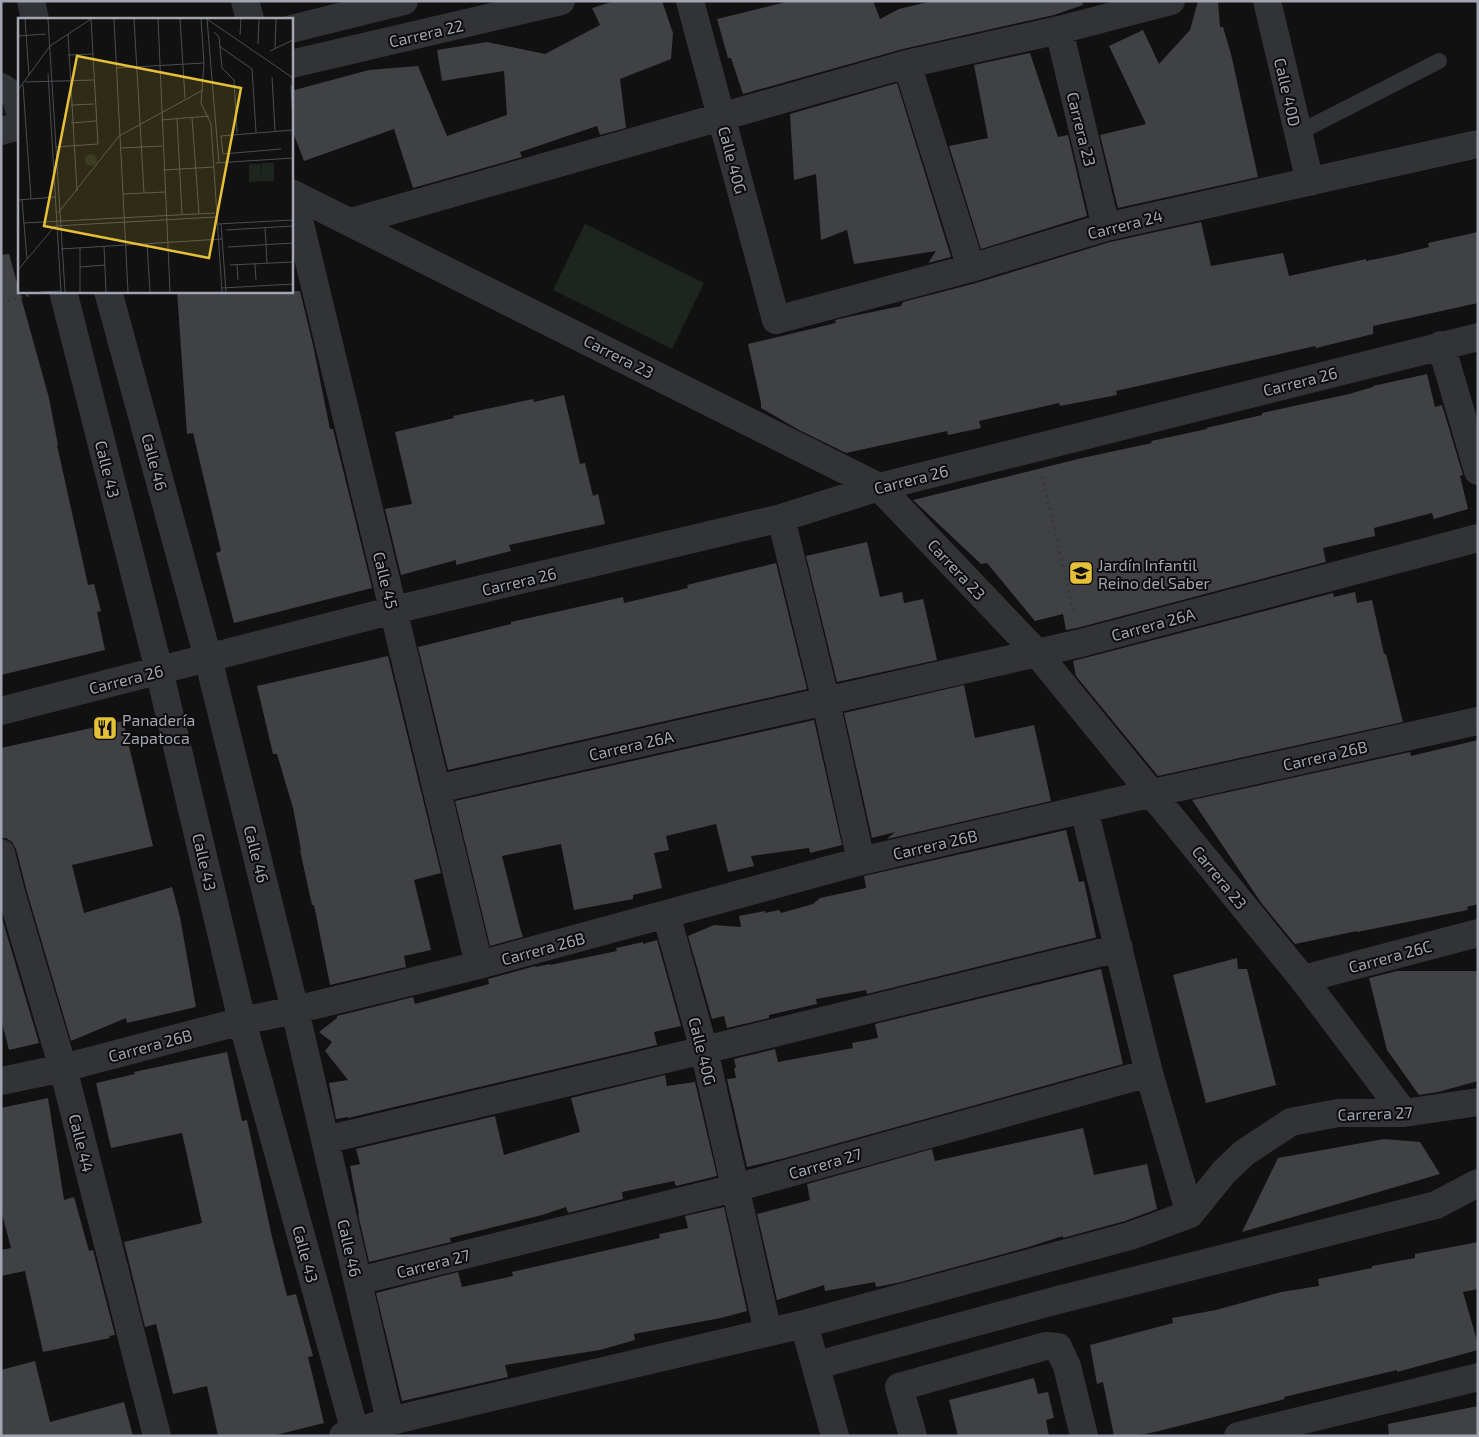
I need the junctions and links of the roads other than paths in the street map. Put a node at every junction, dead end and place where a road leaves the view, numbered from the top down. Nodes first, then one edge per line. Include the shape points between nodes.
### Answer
1 (30, 1) edge
2 (245, 1) edge
3 (404, 1) edge
4 (561, 1) edge
5 (690, 1) edge
6 (1171, 1) edge
7 (1267, 1) edge
8 (35, 18) edge
9 (250, 18) edge
10 (292, 29) edge
11 (1058, 30) junction
12 (1439, 61) dead end
13 (292, 64) edge
14 (907, 64) junction
15 (722, 118) junction
16 (18, 126) edge
17 (1, 131) edge
18 (1298, 133) junction
19 (1478, 144) edge
20 (1310, 182) junction
21 (292, 194) edge
22 (351, 222) junction
23 (1106, 227) junction
24 (970, 268) junction
25 (50, 292) edge
26 (108, 292) edge
27 (776, 320) joint
28 (1478, 337) edge
29 (1441, 346) junction
30 (1478, 471) edge
31 (879, 487) junction
32 (781, 518) junction
33 (1478, 538) edge
34 (394, 610) junction
35 (1038, 653) junction
36 (208, 658) junction
37 (159, 670) junction
38 (826, 702) junction
39 (1, 711) edge
40 (1478, 721) edge
41 (437, 789) junction
42 (1153, 793) junction
43 (1084, 809) junction
44 (1, 853) edge
45 (861, 861) junction
46 (6, 898) edge
47 (666, 914) junction
48 (1478, 933) edge
49 (1119, 948) junction
50 (479, 965) junction
51 (1303, 978) junction
52 (295, 1010) junction
53 (242, 1021) junction
54 (704, 1050) junction
55 (63, 1068) junction
56 (1149, 1073) junction
57 (1, 1081) edge
58 (1478, 1102) edge
59 (1404, 1113) junction
60 (325, 1140) junction
61 (1478, 1183) edge
62 (736, 1188) junction
63 (1190, 1214) junction
64 (358, 1281) junction
65 (804, 1324) junction
66 (768, 1332) junction
67 (817, 1365) junction
68 (1478, 1376) edge
69 (390, 1421) junction
70 (349, 1434) edge
71 (157, 1436) edge
72 (835, 1436) edge
73 (913, 1436) edge
74 (1084, 1436) edge
75 (1238, 1436) edge

1 - 8 street
2 - 9 street
3 - 10 street
4 - 13 street, Carrera 22
5 - 15 street, Calle 40G
6 - 11 street
7 - 18 street, Calle 40D
11 - 14 street
11 - 23 street, Carrera 23
12 - 18 lane
14 - 15 street
14 - 24 street
15 - 22 street
15 - 27 street, Calle 40G
16 - 17 street
18 - 20 street, Calle 40D
19 - 20 street, Carrera 24
20 - 23 street, Carrera 24
21 - 22 street, Carrera 23
21 - 34 street, Calle 45
22 - 31 street, Carrera 23
23 - 24 street, Carrera 24
24 - 27 street, Carrera 24
25 - 37 street, Calle 43
26 - 36 street, Calle 46
28 - 29 street, Carrera 26
29 - 30 street
29 - 31 street, Carrera 26
31 - 32 street, Carrera 26
31 - 35 street, Carrera 23
32 - 34 street, Carrera 26
32 - 38 street
33 - 35 street, Carrera 26A
34 - 36 street, Carrera 26
34 - 41 street, Calle 45
35 - 38 street, Carrera 26A
35 - 42 street, Carrera 23
36 - 37 street, Carrera 26
36 - 52 street, Calle 46
37 - 39 street, Carrera 26
37 - 53 street, Calle 43
38 - 41 street, Carrera 26A
38 - 45 street
40 - 42 street, Carrera 26B
41 - 50 street, Calle 45
42 - 43 street, Carrera 26B
42 - 51 street, Carrera 23
43 - 45 street, Carrera 26B
43 - 49 street
44 - 46 street, Calle 44
45 - 47 street, Carrera 26B
46 - 55 street, Calle 44
47 - 50 street, Carrera 26B
47 - 54 street, Calle 40G
48 - 51 street, Carrera 26C
49 - 54 street
49 - 56 street
50 - 52 street, Carrera 26B
51 - 59 street, Carrera 23
52 - 53 street, Carrera 26B
52 - 60 street, Calle 46
53 - 55 street, Carrera 26B
53 - 70 street, Calle 43
54 - 60 street
54 - 62 street, Calle 40G
55 - 57 street, Carrera 26B
55 - 71 street, Calle 44
56 - 62 street, Carrera 27
56 - 63 street
58 - 59 street, Carrera 27
59 - 63 street, Carrera 27 via 1338,1112 1291,1122 1244,1153
60 - 64 street, Calle 46
61 - 67 street via 1436,1205 1054,1301
62 - 64 street, Carrera 27
62 - 66 street, Calle 40G
63 - 65 street via 1130,1236
64 - 69 street, Calle 46
65 - 66 street
65 - 67 street
66 - 69 street
67 - 72 street
68 - 75 street
69 - 70 street
73 - 74 street via 899,1387 1046,1346 1058,1347 1067,1366

